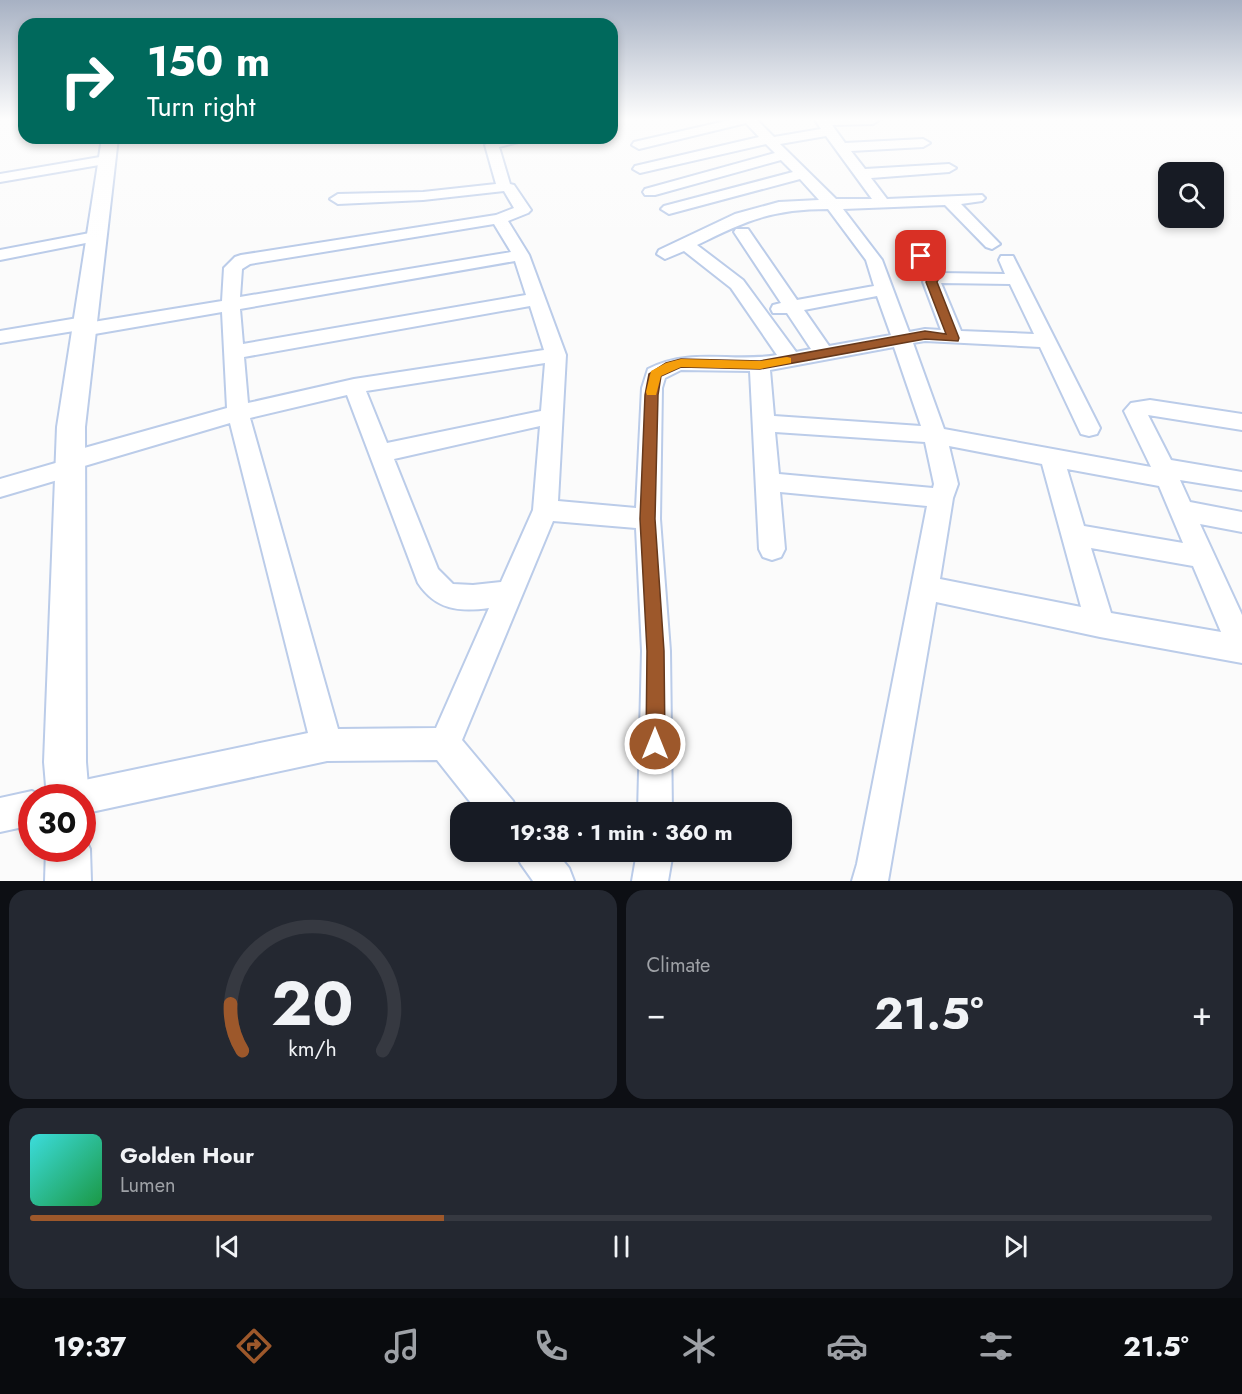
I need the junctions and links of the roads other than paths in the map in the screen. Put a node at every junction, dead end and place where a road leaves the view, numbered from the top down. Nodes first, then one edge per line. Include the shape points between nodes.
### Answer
1 (63, 161) edge
2 (106, 161) edge
3 (497, 161) edge
4 (684, 161) edge
5 (731, 161) edge
6 (791, 161) edge
7 (852, 161) edge
8 (949, 168) dead end
9 (640, 169) dead end
10 (804, 174) junction
11 (861, 174) junction
12 (0, 178) edge
13 (504, 187) junction
14 (650, 192) dead end
15 (977, 198) dead end
16 (338, 199) dead end
17 (950, 200) junction
18 (832, 204) junction
19 (883, 204) junction
20 (669, 209) dead end
21 (499, 219) junction
22 (742, 232) dead end
23 (95, 237) junction
24 (685, 244) junction
25 (992, 244) dead end
26 (0, 255) edge
27 (521, 255) junction
28 (664, 255) dead end
29 (921, 256) dead end
30 (1007, 260) dead end
31 (933, 278) junction
32 (1016, 279) junction
33 (885, 289) junction
34 (536, 299) junction
35 (231, 305) junction
36 (792, 307) junction
37 (758, 313) junction
38 (83, 327) junction
39 (0, 337) edge
40 (954, 338) junction
41 (901, 340) junction
42 (1046, 341) junction
43 (234, 352) junction
44 (823, 352) junction
45 (556, 355) junction
46 (791, 360) junction
47 (760, 365) junction
48 (354, 386) junction
49 (238, 413) junction
50 (552, 416) junction
51 (1242, 422) edge
52 (765, 423) junction
53 (1089, 428) dead end
54 (935, 435) junction
55 (380, 453) junction
56 (1052, 457) junction
57 (70, 464) junction
58 (1166, 473) junction
59 (1242, 481) edge
60 (769, 482) junction
61 (0, 488) edge
62 (941, 498) junction
63 (545, 510) junction
64 (1182, 510) junction
65 (648, 519) junction
66 (1242, 522) edge
67 (1074, 535) junction
68 (772, 549) dead end
69 (1203, 557) junction
70 (925, 588) junction
71 (510, 593) junction
72 (1100, 624) junction
73 (1242, 648) edge
74 (445, 744) junction
75 (327, 745) junction
76 (67, 784) edge
77 (96, 795) edge
78 (492, 802) edge
79 (655, 802) edge
80 (18, 811) edge
81 (0, 815) edge
82 (68, 862) edge
83 (541, 862) edge
84 (653, 862) edge
85 (68, 881) edge
86 (556, 881) edge
87 (650, 881) edge
88 (870, 881) edge

1 - 12 street
2 - 23 main road
3 - 13 street
4 - 9 street
5 - 14 street
6 - 10 street
7 - 11 street
8 - 11 street
10 - 18 street
10 - 20 street
11 - 19 street
13 - 16 street
13 - 21 street via 509,188 523,210
15 - 17 street
17 - 19 street
17 - 25 street
18 - 19 street
18 - 24 street via 761,210
18 - 33 street via 874,260
21 - 27 street
21 - 35 street via 241,261 233,268
22 - 36 street
23 - 26 street
23 - 38 main road
24 - 28 street
24 - 37 street via 737,284
27 - 34 street
27 - 35 street
29 - 31 street
30 - 32 street
31 - 32 street
31 - 40 street
32 - 42 street
33 - 36 street
33 - 41 street
34 - 43 street
34 - 45 street
35 - 38 street
35 - 43 street
36 - 37 street
36 - 44 street
37 - 46 street
38 - 39 street
38 - 57 main road
40 - 41 street via 925,335
40 - 42 street
41 - 44 street
41 - 54 street
42 - 53 street
43 - 49 street
44 - 46 street
45 - 48 street
45 - 50 street
46 - 47 street
47 - 52 street
47 - 65 street via 681,363 655,374
48 - 49 street
48 - 55 street
49 - 57 street
49 - 75 street
50 - 55 street
50 - 63 street
51 - 58 street via 1139,408 1136,415
52 - 54 street
52 - 60 street
54 - 56 street
54 - 62 street via 946,484
55 - 71 street via 427,575 439,590 464,597
56 - 58 street
56 - 67 street
57 - 61 street
57 - 76 main road
58 - 59 street
58 - 64 street
60 - 62 street
60 - 68 street
62 - 70 street
63 - 65 street
63 - 71 street
64 - 66 street
64 - 69 street
65 - 79 street via 656,651
67 - 69 street
67 - 72 street
69 - 73 street
70 - 72 street
70 - 88 street
71 - 74 street
72 - 73 street
74 - 75 street
74 - 78 street
75 - 77 street
80 - 81 street
82 - 85 main road
83 - 86 street
84 - 87 street

